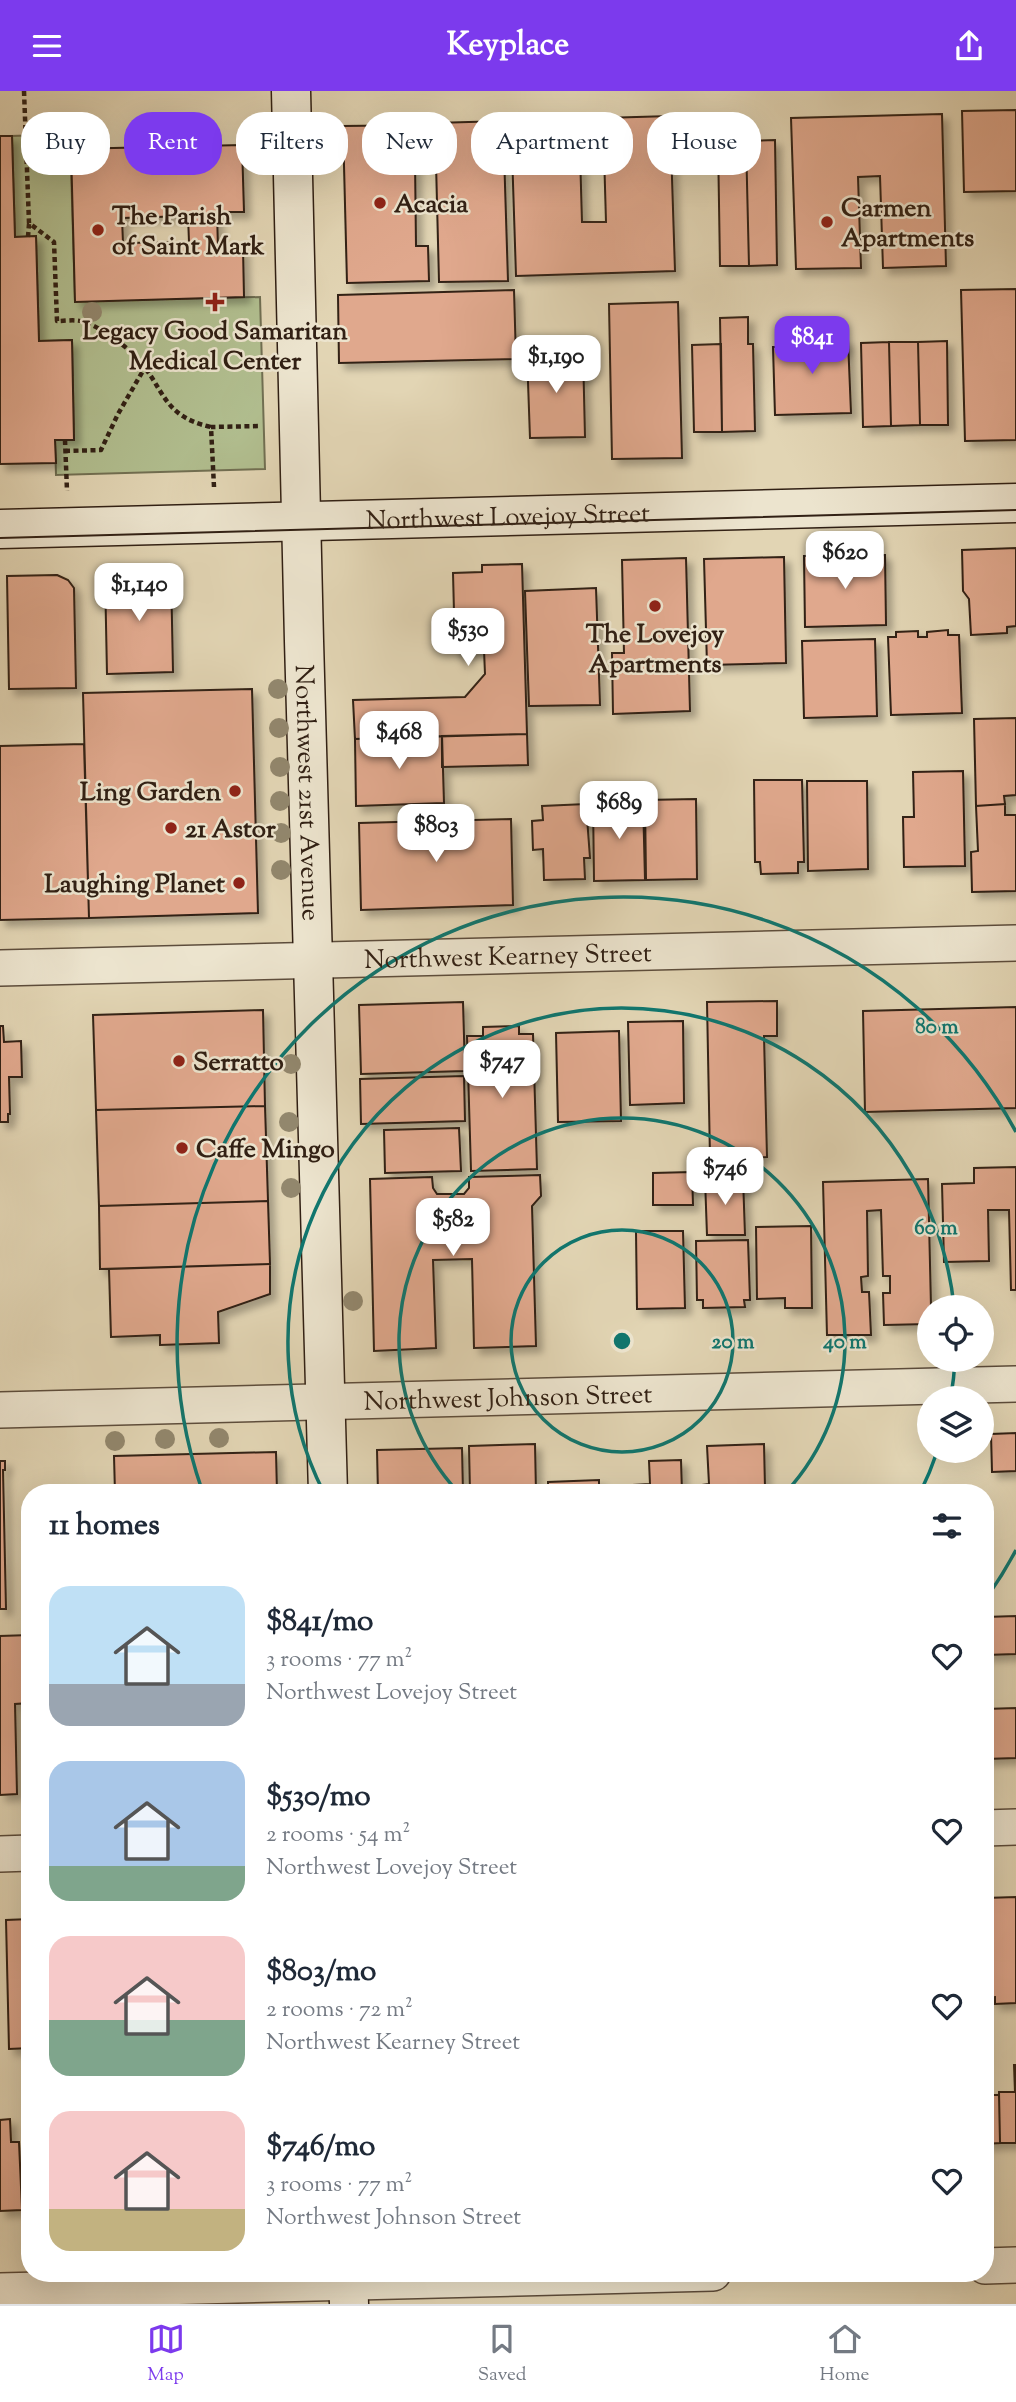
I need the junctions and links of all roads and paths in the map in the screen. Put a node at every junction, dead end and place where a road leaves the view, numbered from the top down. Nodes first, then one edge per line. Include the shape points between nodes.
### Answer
1 (24, 91) edge
2 (291, 91) edge
3 (29, 223) junction
4 (28, 237) dead end
5 (144, 369) junction
6 (298, 425) junction
7 (211, 427) junction
8 (65, 440) dead end
9 (65, 451) junction
10 (1016, 503) edge
11 (301, 521) junction
12 (215, 523) junction
13 (69, 527) junction
14 (0, 529) edge
15 (1016, 943) edge
16 (313, 960) junction
17 (0, 968) edge
18 (1016, 1384) edge
19 (325, 1402) junction
20 (0, 1410) edge
21 (328, 1484) edge
22 (1016, 1827) edge
23 (994, 1828) edge
24 (21, 1853) edge
25 (0, 1854) edge
26 (1016, 2265) edge
27 (994, 2266) edge
28 (460, 2282) edge
29 (348, 2286) edge
30 (0, 2291) edge

1 - 3 path
2 - 6 street, Northwest 21st Avenue
3 - 4 path
3 - 5 path via 54,242 57,321 83,321 134,355
5 - 7 path via 173,411
5 - 9 path via 101,450
6 - 7 path
6 - 11 street, Northwest 21st Avenue
7 - 12 path
8 - 9 path
9 - 13 path
10 - 11 street, Northwest Lovejoy Street
11 - 12 street, Northwest Lovejoy Street
11 - 16 street, Northwest 21st Avenue
12 - 13 street, Northwest Lovejoy Street
13 - 14 street, Northwest Lovejoy Street
15 - 16 street, Northwest Kearney Street
16 - 17 street, Northwest Kearney Street
16 - 19 street, Northwest 21st Avenue
18 - 19 street, Northwest Johnson Street
19 - 20 street, Northwest Johnson Street
19 - 21 street, Northwest 21st Avenue
22 - 23 street
24 - 25 street
26 - 27 street
28 - 29 street
29 - 30 street

